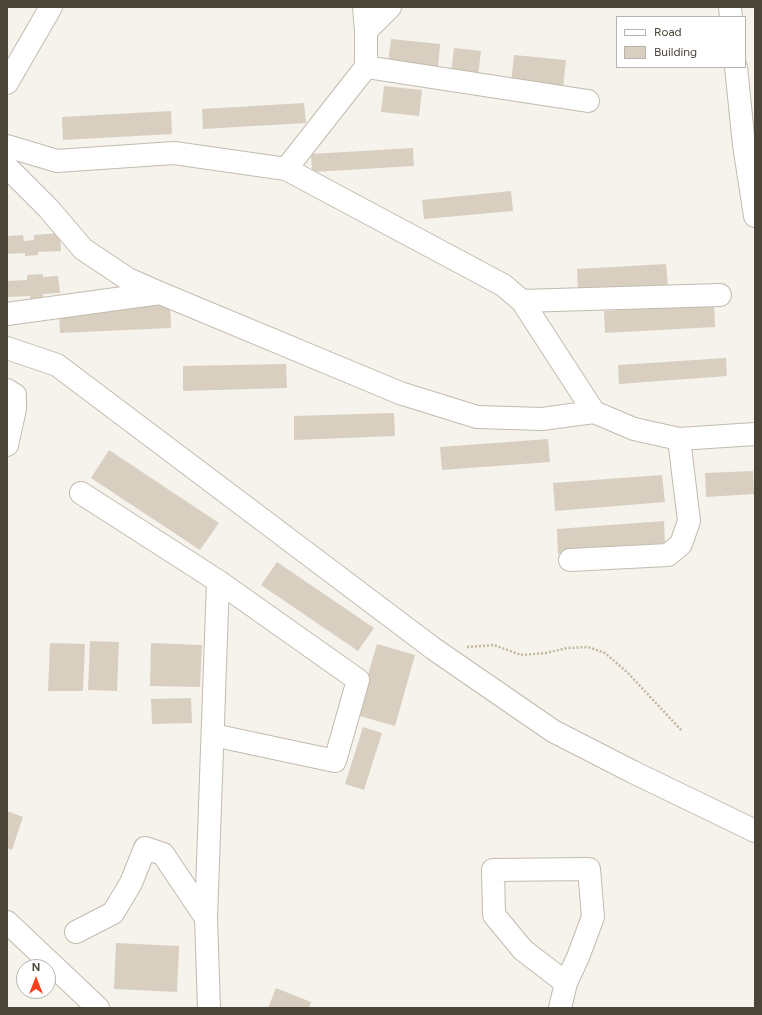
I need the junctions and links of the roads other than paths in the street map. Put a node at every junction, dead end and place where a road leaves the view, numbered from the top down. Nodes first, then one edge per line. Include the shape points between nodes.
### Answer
1 (51, 7) edge
2 (364, 7) edge
3 (390, 7) edge
4 (366, 31) junction
5 (366, 67) junction
6 (736, 68) edge
7 (7, 83) edge
8 (588, 101) dead end
9 (7, 146) edge
10 (7, 167) edge
11 (286, 169) junction
12 (755, 216) edge
13 (160, 293) junction
14 (720, 295) dead end
15 (522, 301) junction
16 (7, 314) edge
17 (7, 348) edge
18 (7, 390) edge
19 (594, 412) junction
20 (755, 434) edge
21 (679, 439) junction
22 (7, 446) edge
23 (81, 493) dead end
24 (570, 560) dead end
25 (218, 581) junction
26 (213, 735) junction
27 (755, 831) edge
28 (206, 918) junction
29 (7, 922) edge
30 (76, 932) dead end
31 (566, 983) junction
32 (98, 1008) edge
33 (209, 1008) edge
34 (560, 1008) edge

1 - 7 street
2 - 4 street
3 - 4 street
4 - 5 street
5 - 8 street
5 - 11 street
6 - 12 street via 744,146
9 - 11 street via 57,161 174,153
10 - 13 street via 48,208 83,249 128,279
11 - 15 street via 503,285
13 - 16 street
13 - 19 street via 400,394 477,417 542,419
14 - 15 street
15 - 19 street
17 - 27 street via 57,365 434,649 553,731
18 - 22 street via 15,395 15,409
19 - 21 street via 634,429
20 - 21 street
21 - 24 street via 689,520 681,544 668,555
23 - 25 street
25 - 26 street
25 - 26 street via 358,680 335,762
26 - 28 street
28 - 30 street via 163,854 145,848 132,883 113,913
28 - 33 street
29 - 32 street
31 - 31 street via 593,917 589,869 493,870 494,915 523,950
31 - 34 street

